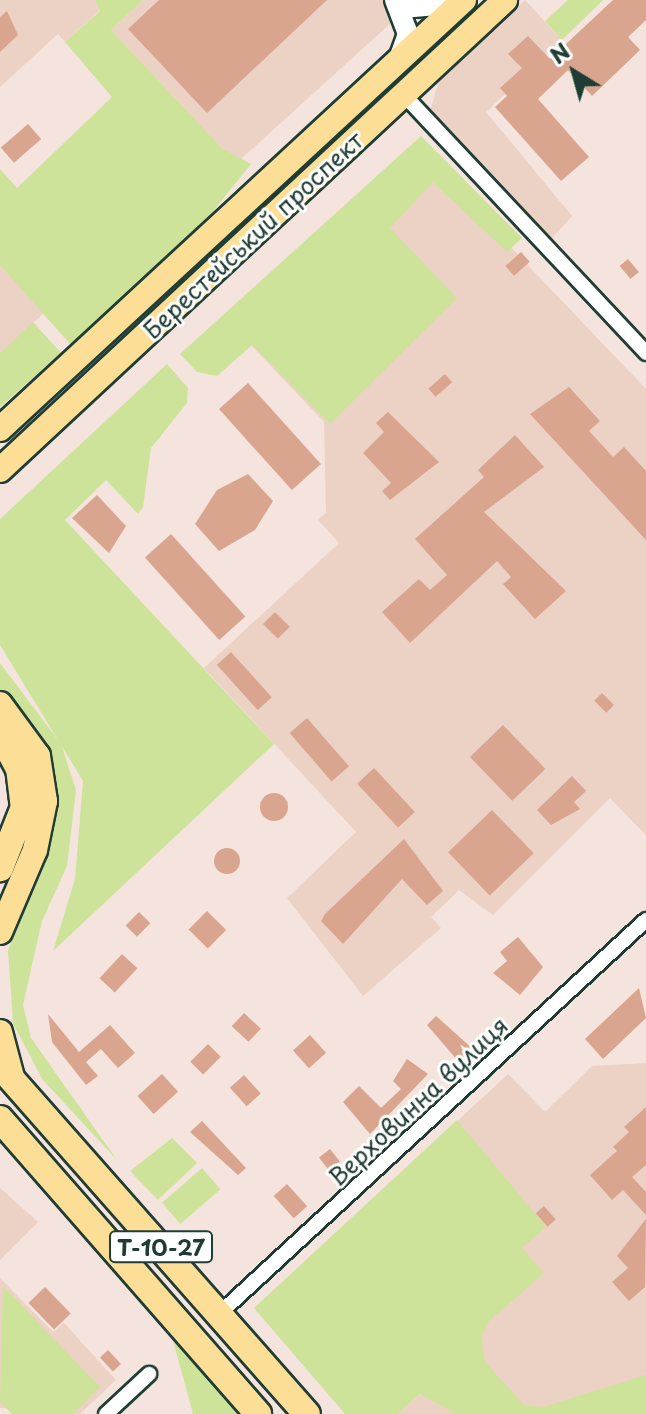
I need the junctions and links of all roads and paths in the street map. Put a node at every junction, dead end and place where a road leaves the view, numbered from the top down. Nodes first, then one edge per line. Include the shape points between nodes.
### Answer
1 (505, 0) edge
2 (462, 1) edge
3 (398, 4) edge
4 (399, 61) junction
5 (404, 95) junction
6 (646, 353) edge
7 (0, 429) edge
8 (0, 470) edge
9 (0, 704) edge
10 (0, 733) edge
11 (0, 868) edge
12 (646, 920) edge
13 (0, 932) edge
14 (0, 1032) edge
15 (7, 1074) edge
16 (0, 1119) edge
17 (219, 1314) junction
18 (149, 1374) dead end
19 (106, 1414) edge
20 (258, 1414) edge
21 (307, 1414) edge

1 - 5 main road, Берестейський проспект
2 - 3 street
2 - 4 main road, Берестейський проспект
3 - 4 street via 408,34
4 - 7 main road, Берестейський проспект
5 - 6 street
5 - 8 main road, Берестейський проспект
9 - 13 main road via 38,756 45,801 35,850
10 - 11 highway via 19,768 24,807
12 - 17 street, Верховинна вулиця
14 - 15 main road
15 - 17 highway, Т-10-27
16 - 20 highway, Т-10-27
17 - 21 highway, Т-10-27
18 - 19 street

